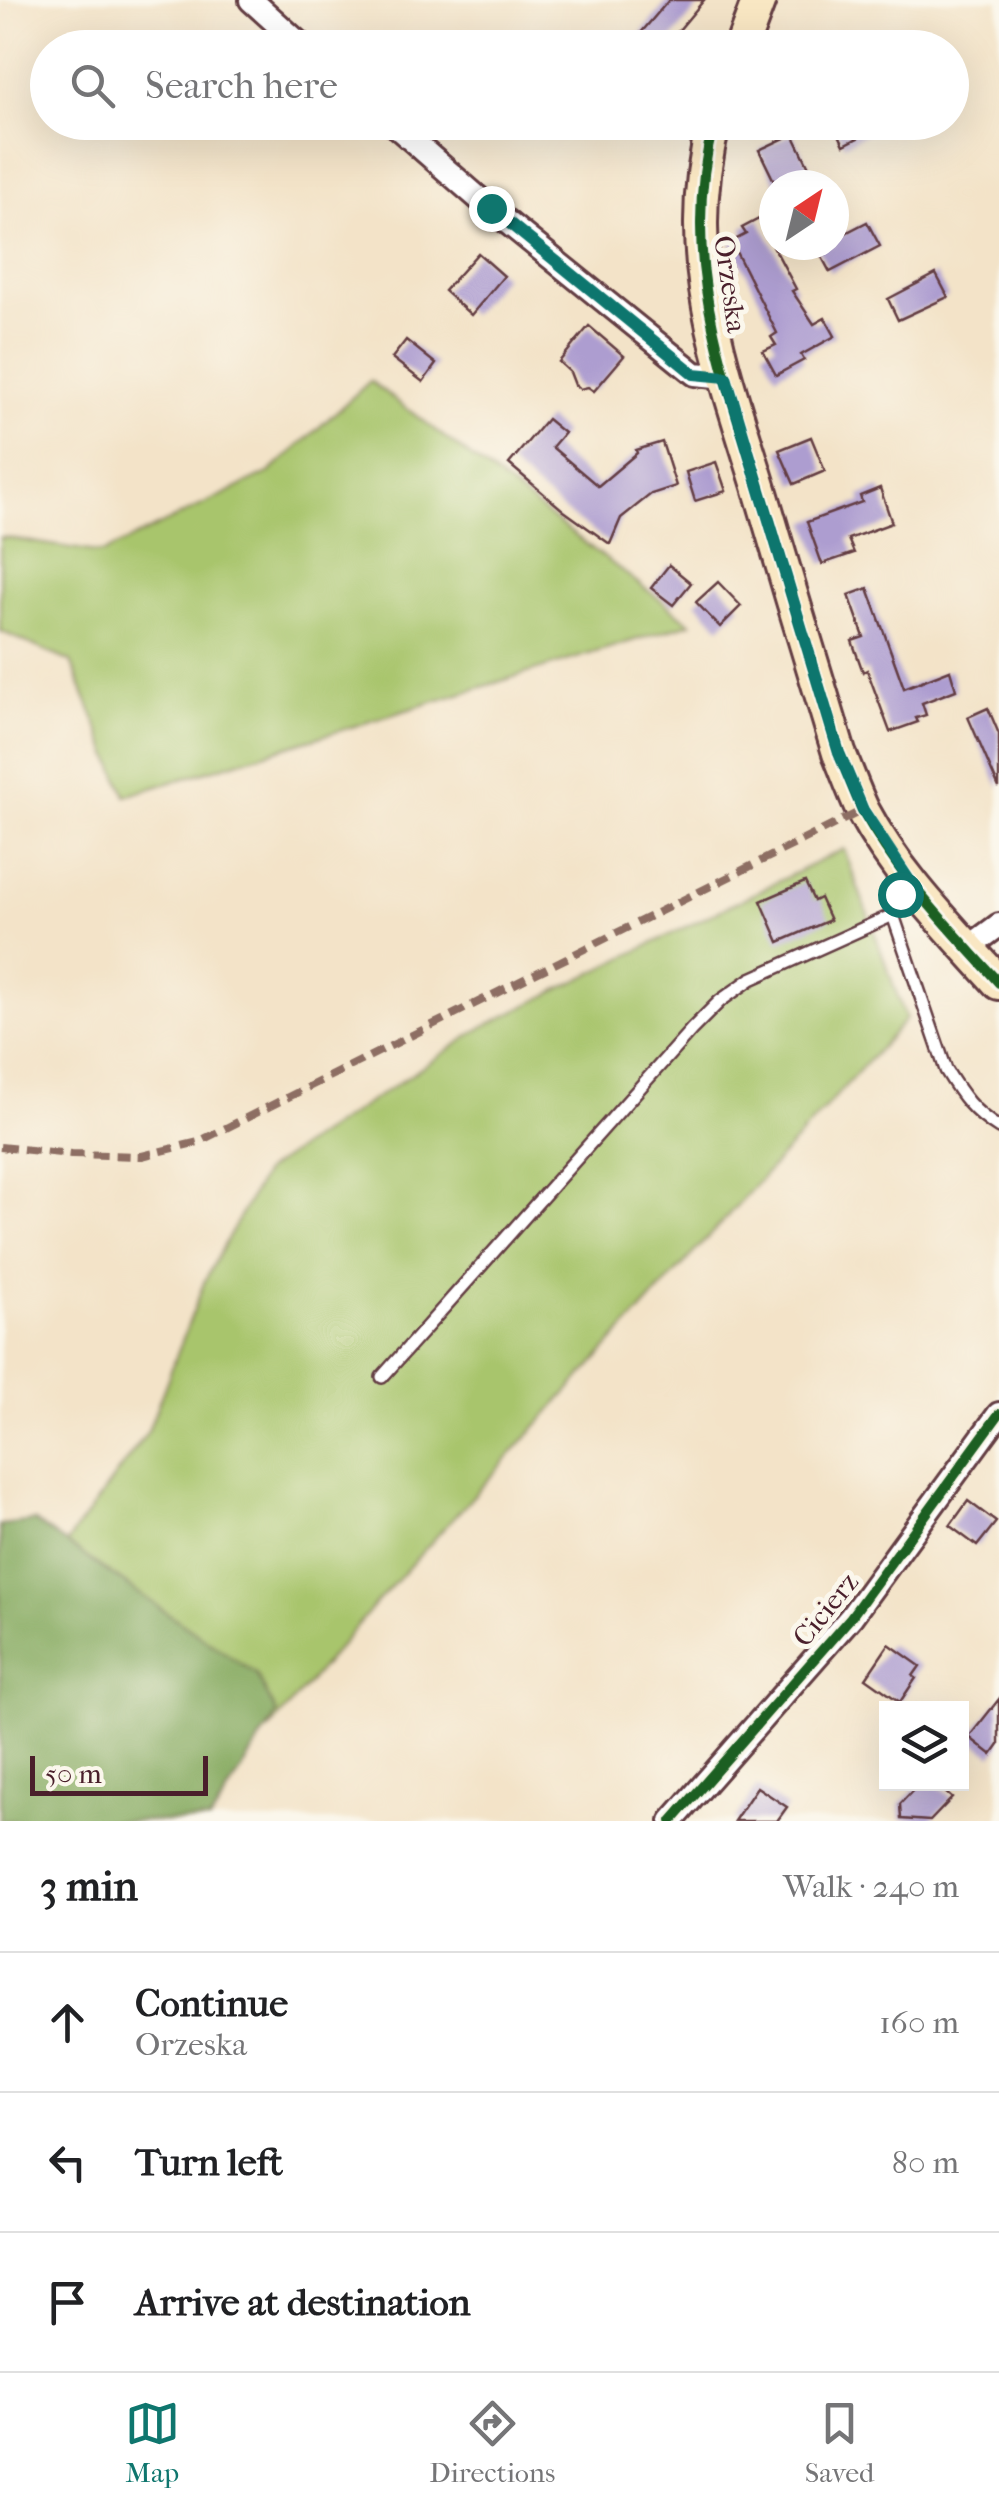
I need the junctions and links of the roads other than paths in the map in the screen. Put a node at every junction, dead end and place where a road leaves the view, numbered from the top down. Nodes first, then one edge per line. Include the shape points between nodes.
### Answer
1 (251, 0) edge
2 (759, 0) edge
3 (284, 30) edge
4 (747, 30) edge
5 (412, 140) edge
6 (710, 140) edge
7 (726, 377) junction
8 (911, 883) junction
9 (893, 916) junction
10 (999, 924) edge
11 (968, 948) junction
12 (999, 983) edge
13 (999, 1128) edge
14 (382, 1377) dead end
15 (999, 1414) edge
16 (672, 1821) edge

1 - 3 street
2 - 4 street
5 - 7 street via 694,374
6 - 7 street, Orzeska via 699,246
7 - 8 street, Orzeska via 839,753 863,810
8 - 9 lane via 893,904
8 - 11 street, Orzeska
9 - 13 lane via 946,1070 976,1113
9 - 14 lane via 751,979 720,1001
10 - 11 street
11 - 12 street, Orzeska
15 - 16 street, Cicierz via 850,1617

